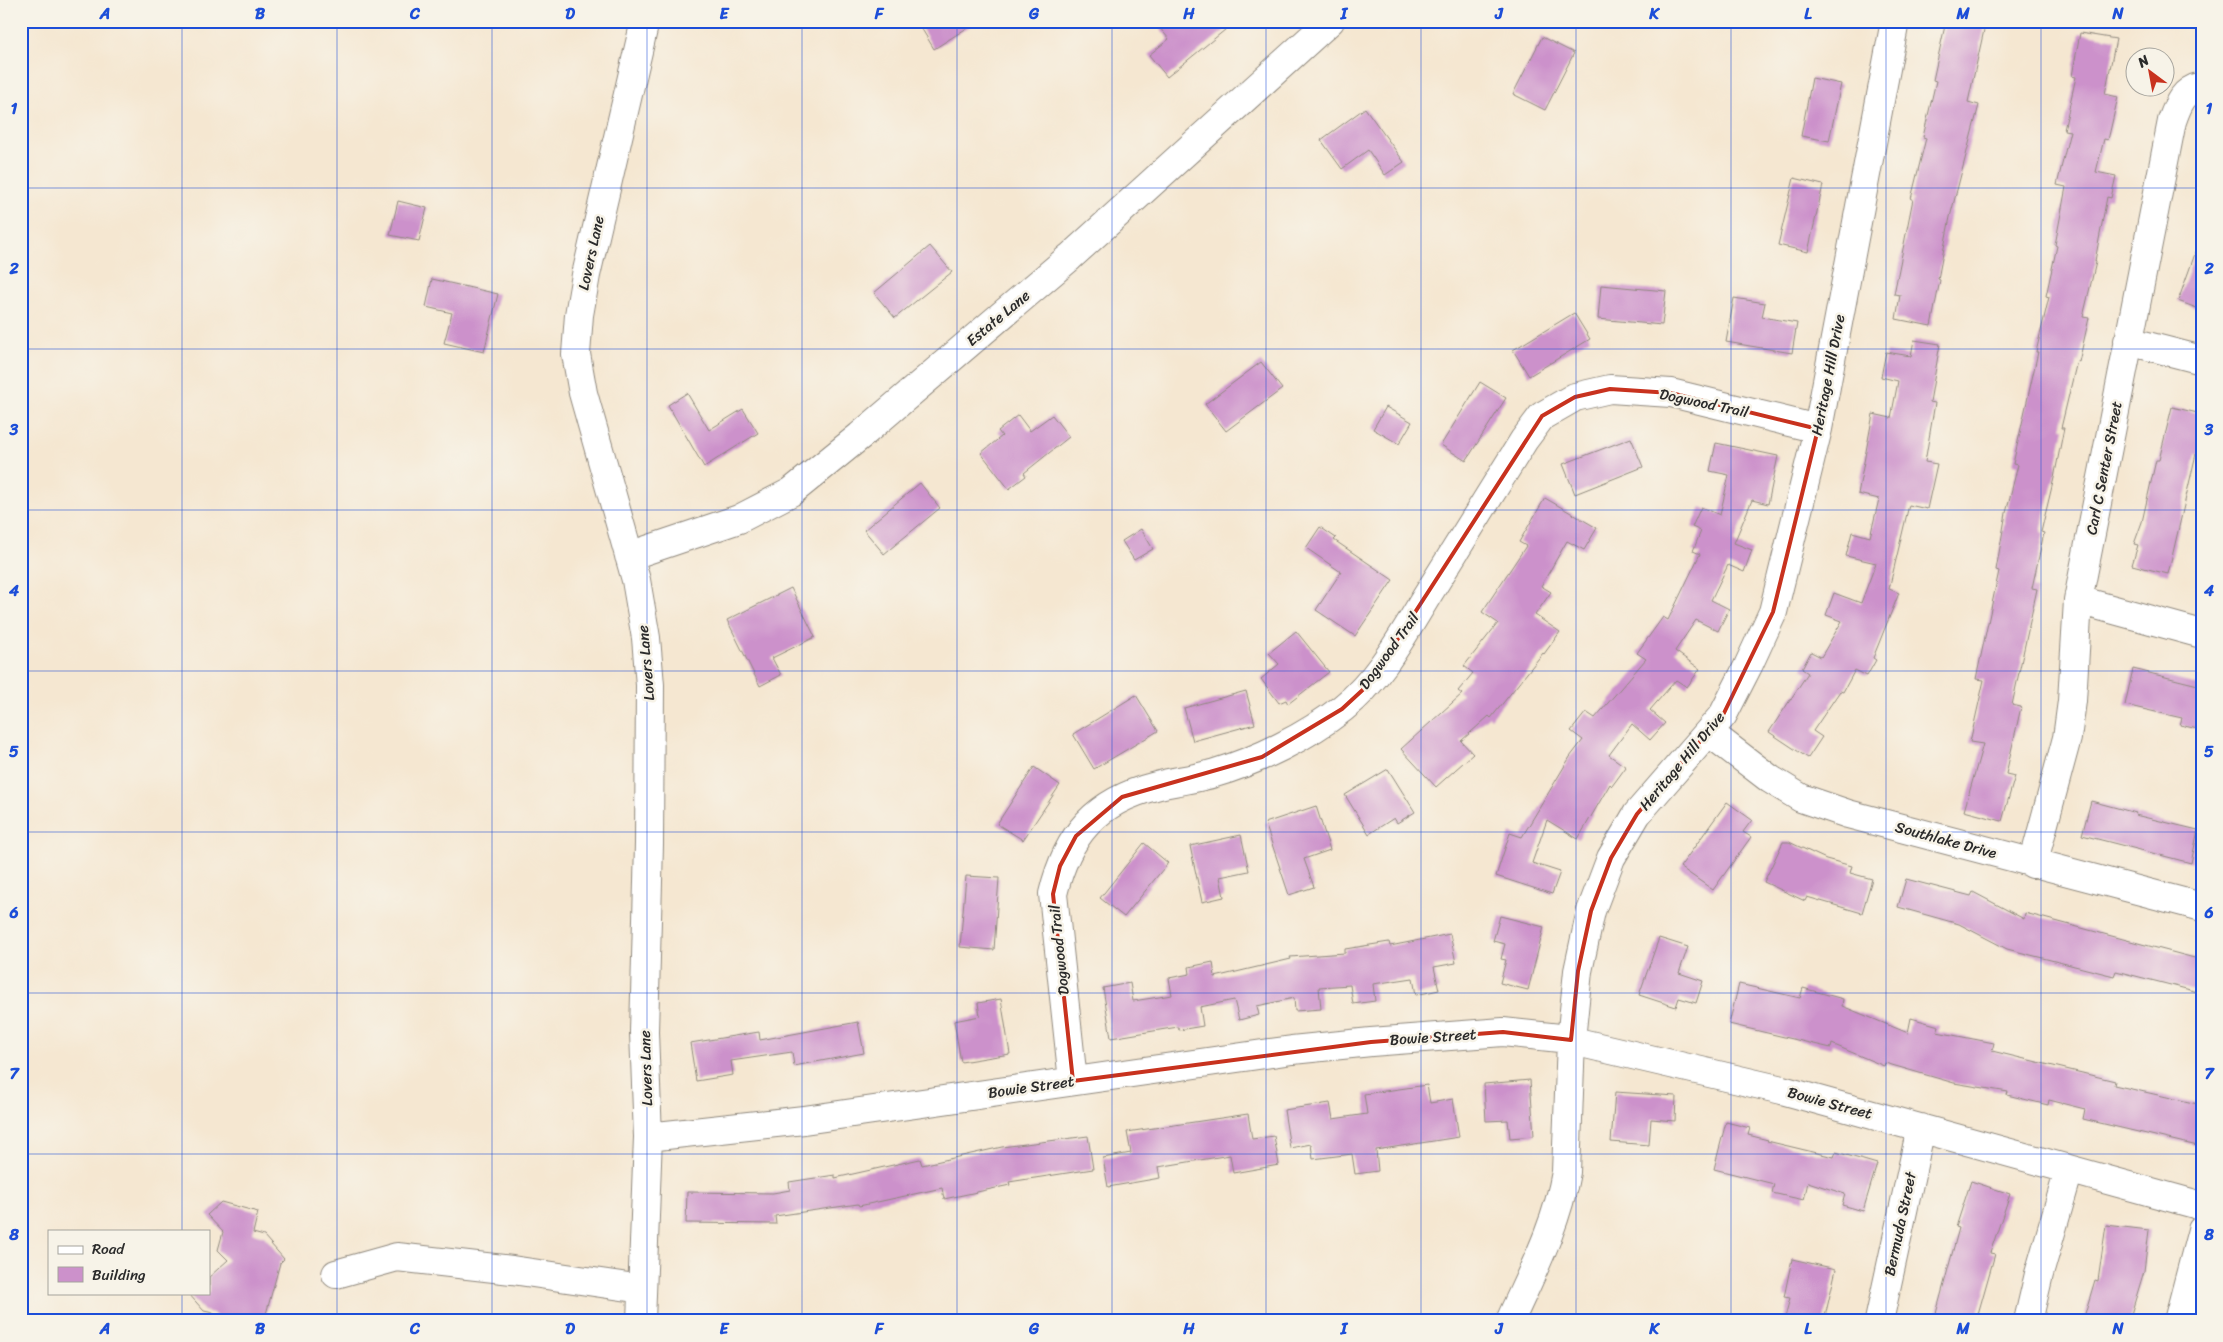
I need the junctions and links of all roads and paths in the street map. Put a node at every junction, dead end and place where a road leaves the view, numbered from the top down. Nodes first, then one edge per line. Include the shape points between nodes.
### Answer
1 (645, 21) edge
2 (1330, 21) edge
3 (1894, 21) edge
4 (2202, 86) edge
5 (2128, 341) junction
6 (2202, 360) edge
7 (1818, 429) junction
8 (628, 556) junction
9 (2078, 600) junction
10 (2202, 634) edge
11 (1710, 733) junction
12 (2033, 864) junction
13 (2202, 907) edge
14 (1571, 1040) junction
15 (1073, 1081) junction
16 (1921, 1128) junction
17 (648, 1137) junction
18 (2069, 1170) junction
19 (2202, 1206) edge
20 (2202, 1230) edge
21 (336, 1274) dead end
22 (642, 1289) junction
23 (641, 1321) edge
24 (1510, 1321) edge
25 (1879, 1321) edge
26 (2028, 1321) edge
27 (2178, 1321) edge

1 - 8 street, Lovers Lane via 586,275 578,315 576,354
2 - 8 street, Estate Lane via 1070,257 791,492 738,519
3 - 7 street, Heritage Hill Drive
4 - 5 street, Carl C Senter Street via 2192,88 2180,99 2172,121
5 - 6 street
5 - 9 street, Carl C Senter Street
7 - 11 street, Heritage Hill Drive via 1773,612 1723,715
7 - 15 street, Dogwood Trail via 1671,392 1610,389 1575,397 1542,416 1400,640 1368,685 1342,709 1262,757 1214,774 1154,786 1122,797 1076,836 1060,866 1053,894
8 - 17 street, Lovers Lane via 636,580 646,638 650,685 650,844 644,1032
9 - 10 street
9 - 12 street, Carl C Senter Street via 2068,738
11 - 12 street, Southlake Drive via 1770,779 1801,798 1848,814
11 - 14 street, Heritage Hill Drive via 1637,814 1610,858 1591,911 1578,971
12 - 13 street, Southlake Drive
14 - 15 street, Bowie Street via 1503,1032 1371,1042
14 - 16 street, Bowie Street via 1782,1090
14 - 24 street, Heritage Hill Drive via 1566,1172 1562,1194 1550,1231
15 - 17 street, Bowie Street via 804,1120
16 - 18 street, Bowie Street
16 - 25 street, Bermuda Street
17 - 22 street, Lovers Lane
18 - 19 street, Bowie Street
18 - 26 street
20 - 27 street
21 - 22 street via 397,1257
22 - 23 street, Lovers Lane

